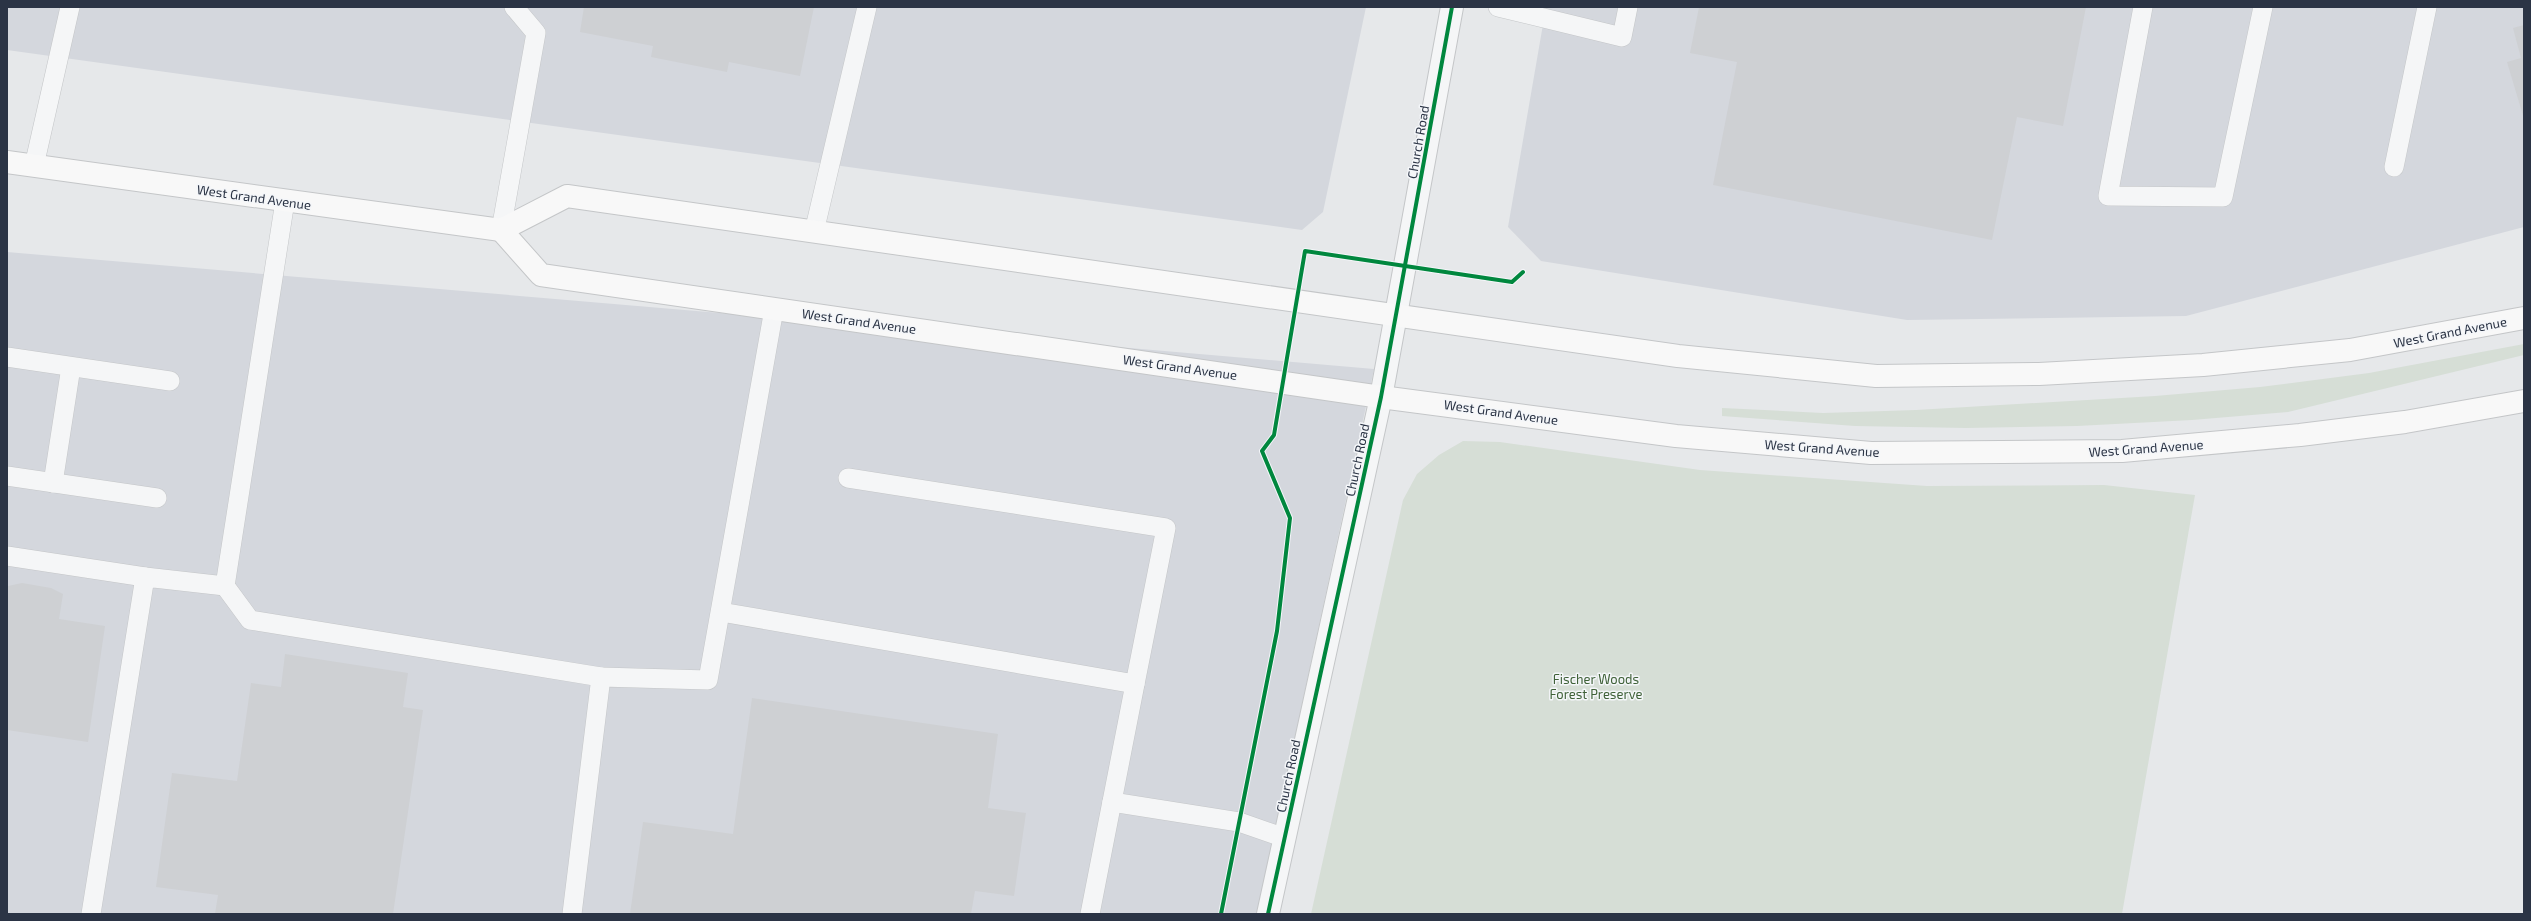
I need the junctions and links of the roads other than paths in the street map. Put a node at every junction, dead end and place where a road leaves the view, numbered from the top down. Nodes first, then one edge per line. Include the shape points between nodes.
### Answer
1 (70, 7) edge
2 (514, 7) edge
3 (867, 7) edge
4 (1452, 7) edge
5 (1498, 7) edge
6 (1628, 7) edge
7 (2143, 7) edge
8 (2263, 7) edge
9 (2427, 7) edge
10 (7, 162) edge
11 (34, 166) junction
12 (2394, 167) dead end
13 (285, 201) junction
14 (501, 230) junction
15 (814, 232) junction
16 (774, 309) junction
17 (1396, 317) junction
18 (2524, 318) edge
19 (7, 357) edge
20 (71, 367) junction
21 (170, 381) dead end
22 (1381, 397) junction
23 (2524, 401) edge
24 (7, 476) edge
25 (848, 478) dead end
26 (53, 483) junction
27 (157, 498) dead end
28 (7, 556) edge
29 (145, 577) junction
30 (225, 586) junction
31 (720, 612) junction
32 (601, 677) junction
33 (1135, 684) junction
34 (1112, 802) junction
35 (1285, 838) junction
36 (91, 914) edge
37 (572, 914) edge
38 (1090, 914) edge
39 (1268, 914) edge

1 - 11 lane
2 - 14 lane via 536,33
3 - 15 lane
4 - 17 street, Church Road
5 - 6 lane via 1622,36
7 - 8 lane via 2108,196 2223,197
9 - 12 lane
10 - 11 main road, West Grand Avenue
11 - 13 main road, West Grand Avenue
13 - 14 main road, West Grand Avenue
13 - 30 lane
14 - 15 main road, West Grand Avenue via 567,196
14 - 16 main road, West Grand Avenue via 541,276
15 - 17 main road, West Grand Avenue
16 - 22 main road, West Grand Avenue
16 - 31 lane
17 - 18 main road, West Grand Avenue via 1678,356 1876,376 2039,374 2203,365 2350,350
17 - 22 street, Church Road
19 - 20 lane
20 - 21 lane
20 - 26 lane
22 - 23 main road, West Grand Avenue via 1676,436 1871,453 2122,452 2300,436 2405,422
22 - 35 street, Church Road
24 - 26 lane
25 - 33 lane via 1166,528
26 - 27 lane
28 - 29 lane
29 - 30 lane
29 - 36 lane
30 - 32 lane via 250,620
31 - 32 lane via 708,680
31 - 33 lane
32 - 37 lane
33 - 34 lane
34 - 35 lane via 1239,822
34 - 38 lane
35 - 39 street, Church Road

